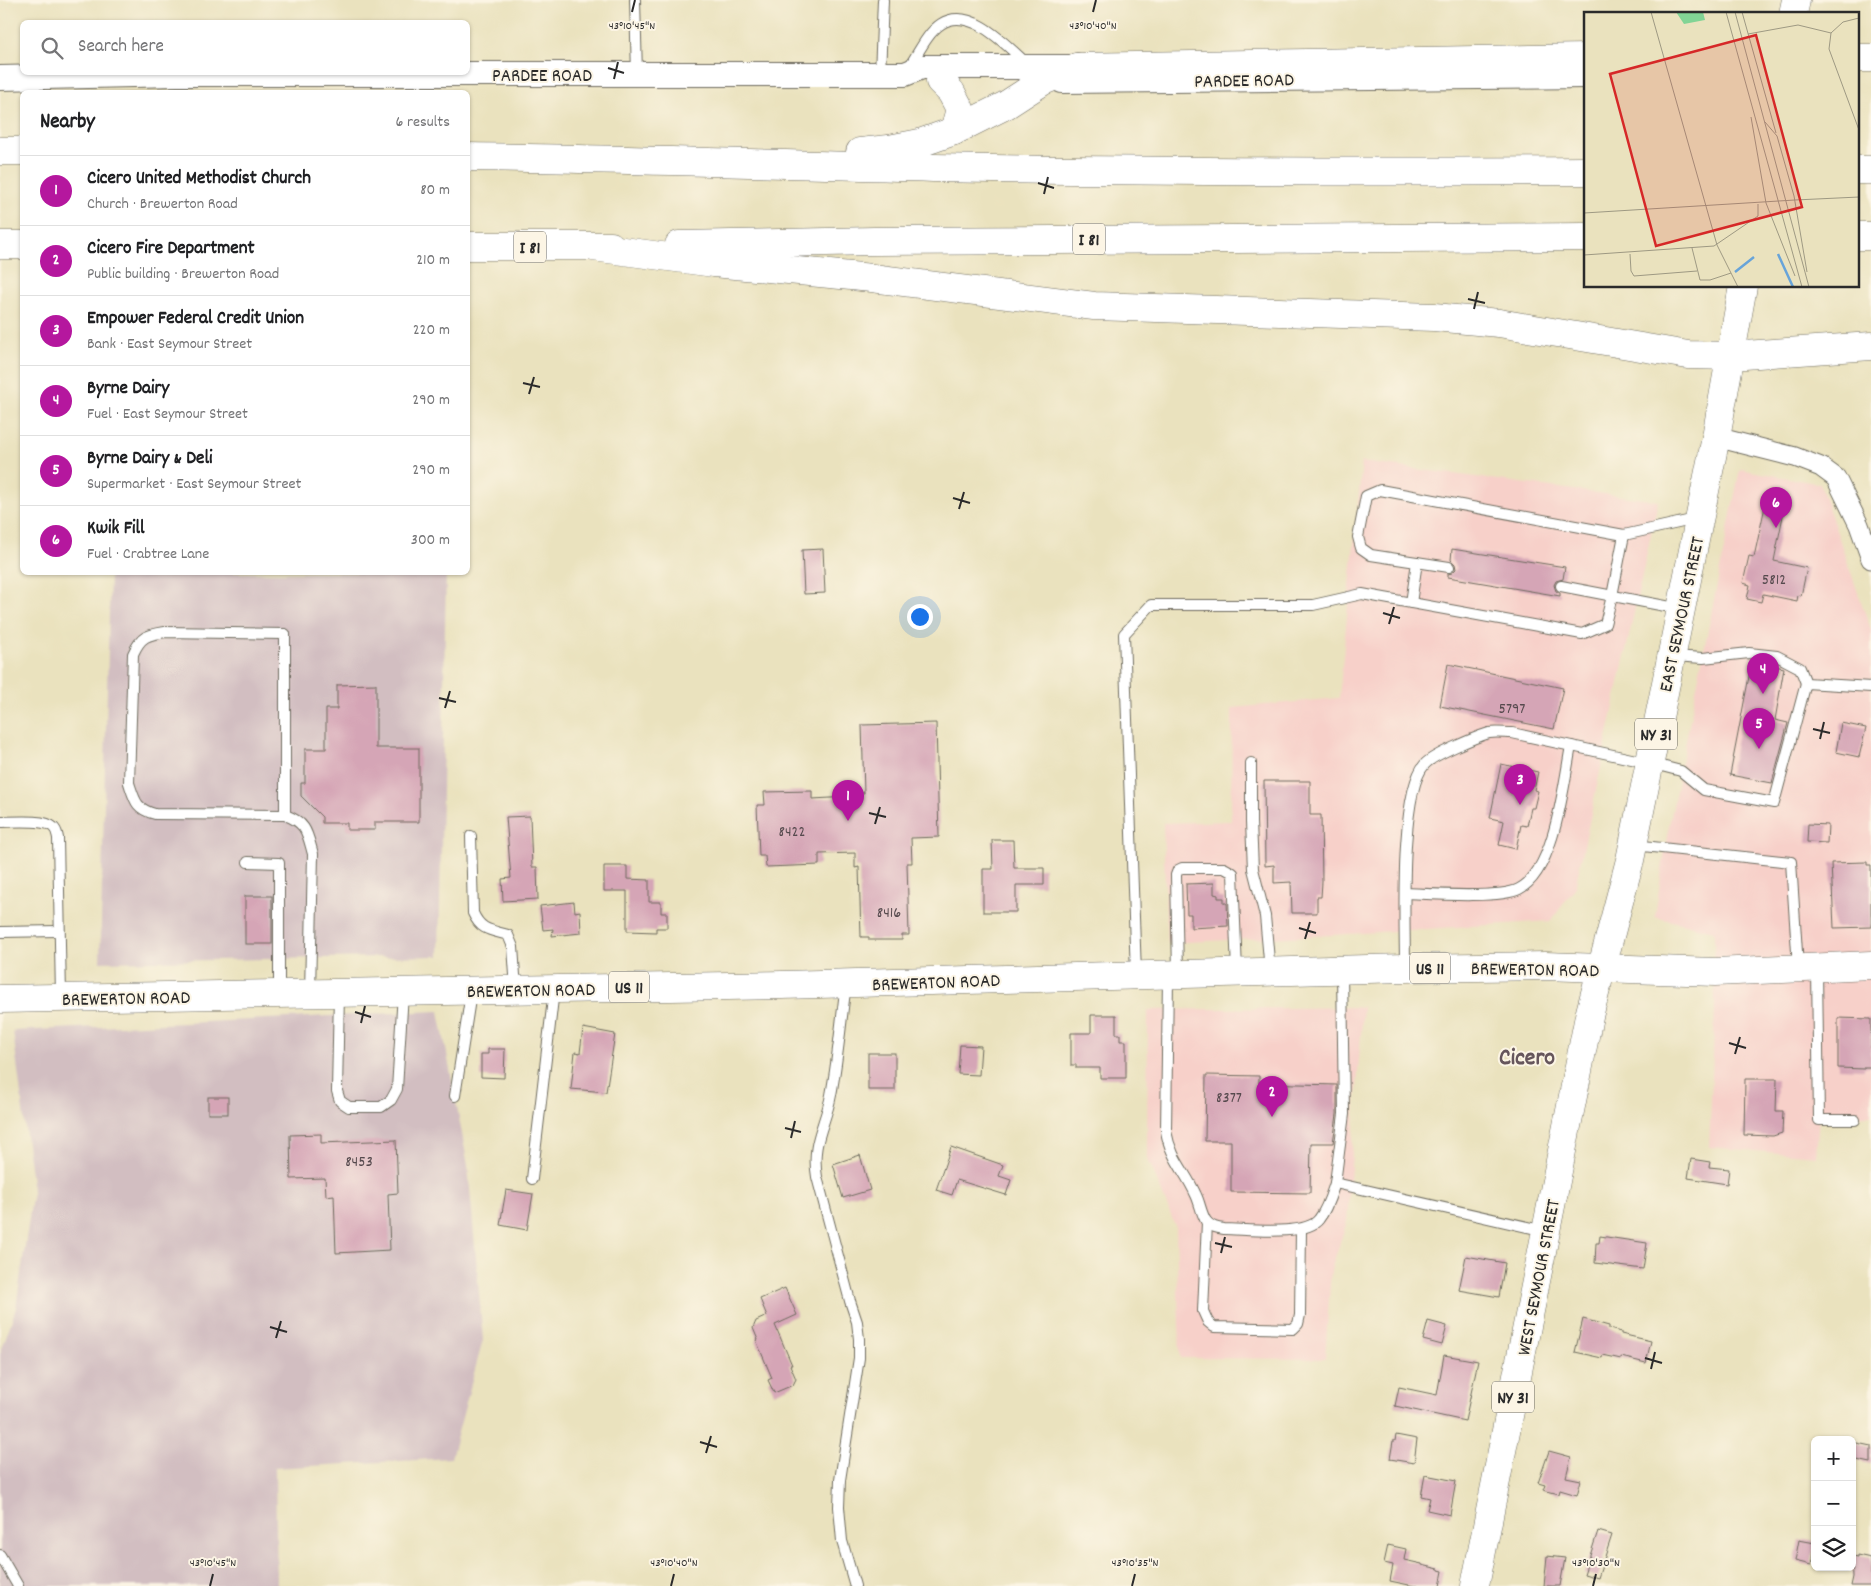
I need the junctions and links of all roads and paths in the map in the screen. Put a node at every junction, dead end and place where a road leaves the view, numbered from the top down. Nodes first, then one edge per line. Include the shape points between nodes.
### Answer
1 (635, 0) edge
2 (883, 0) edge
3 (1584, 58) edge
4 (1858, 58) edge
5 (1871, 58) edge
6 (470, 74) edge
7 (637, 74) junction
8 (880, 74) junction
9 (905, 74) junction
10 (1037, 74) junction
11 (133, 75) edge
12 (1584, 76) edge
13 (0, 78) edge
14 (940, 81) junction
15 (954, 131) junction
16 (20, 151) edge
17 (0, 152) edge
18 (470, 157) edge
19 (764, 163) junction
20 (1584, 171) edge
21 (1858, 236) edge
22 (1871, 236) edge
23 (1584, 237) edge
24 (0, 245) edge
25 (20, 245) edge
26 (470, 246) edge
27 (593, 247) junction
28 (1743, 288) edge
29 (1871, 346) edge
30 (1731, 356) junction
31 (1716, 437) junction
32 (1700, 519) junction
33 (1624, 535) junction
34 (1871, 558) edge
35 (1417, 562) junction
36 (1450, 567) dead end
37 (1562, 586) dead end
38 (1612, 596) junction
39 (1411, 603) junction
40 (1681, 609) junction
41 (1672, 656) junction
42 (1806, 683) junction
43 (1871, 687) edge
44 (1571, 746) junction
45 (1251, 763) dead end
46 (1650, 763) junction
47 (285, 814) junction
48 (0, 822) edge
49 (471, 836) dead end
50 (1633, 845) junction
51 (248, 862) dead end
52 (1405, 893) junction
53 (60, 930) junction
54 (0, 932) edge
55 (1871, 965) edge
56 (1405, 968) junction
57 (1602, 968) junction
58 (1807, 968) junction
59 (1342, 970) junction
60 (1237, 972) junction
61 (1270, 972) junction
62 (1173, 974) junction
63 (1136, 975) junction
64 (846, 983) junction
65 (555, 989) junction
66 (472, 990) junction
67 (516, 990) junction
68 (403, 992) junction
69 (310, 993) junction
70 (339, 993) junction
71 (280, 994) junction
72 (61, 998) junction
73 (0, 999) edge
74 (455, 1096) dead end
75 (1855, 1120) dead end
76 (532, 1179) dead end
77 (1336, 1183) junction
78 (1207, 1222) junction
79 (1302, 1229) junction
80 (1546, 1231) junction
81 (0, 1555) edge
82 (18, 1586) edge
83 (855, 1586) edge
84 (1475, 1586) edge

1 - 7 lane
2 - 8 lane
3 - 10 main road, PARDEE ROAD via 1077,66
4 - 5 main road
6 - 7 street, PARDEE ROAD
7 - 8 street, PARDEE ROAD
8 - 9 street, PARDEE ROAD
9 - 10 street, PARDEE ROAD via 922,67
9 - 10 lane via 931,34 941,24 955,18 970,20 992,33
9 - 14 street, PARDEE ROAD via 919,80
10 - 12 street, PARDEE ROAD
10 - 14 street, PARDEE ROAD
10 - 15 main road via 1006,105
11 - 13 street, PARDEE ROAD
14 - 15 main road via 951,92 960,109
15 - 19 main road via 889,149
16 - 17 main road
18 - 19 main road
19 - 20 main road via 1254,172
21 - 22 main road
23 - 27 main road, I 81 via 883,240
24 - 25 main road
26 - 27 main road, I 81
27 - 30 main road via 714,264 872,278 1094,306 1434,317 1499,323 1688,355
28 - 30 main road, EAST SEYMOUR STREET / NY 31
29 - 30 main road
30 - 31 main road, EAST SEYMOUR STREET / NY 31
31 - 32 main road, EAST SEYMOUR STREET / NY 31
31 - 34 street via 1795,457 1821,467 1836,478
32 - 33 lane
32 - 40 main road, EAST SEYMOUR STREET / NY 31
33 - 35 lane via 1380,490 1366,496 1358,537 1361,548 1370,555
33 - 38 lane
35 - 36 lane
35 - 39 lane
37 - 38 lane
38 - 39 lane via 1605,624 1582,634
38 - 40 lane
39 - 63 lane via 1362,594 1313,605 1151,605 1124,634
40 - 41 main road, EAST SEYMOUR STREET / NY 31
41 - 42 lane via 1703,658 1748,652 1777,656 1800,668
41 - 46 main road, EAST SEYMOUR STREET / NY 31
42 - 43 lane
42 - 46 lane via 1774,803 1704,790 1681,771
44 - 46 lane
44 - 52 lane via 1556,822 1547,853 1536,875 1520,889 1499,895
44 - 52 lane via 1512,733 1491,733 1440,754 1425,764 1417,776 1412,795 1406,843
45 - 61 lane via 1253,869 1265,916
46 - 50 main road, EAST SEYMOUR STREET / NY 31
47 - 47 lane via 155,814 143,811 136,803 129,783 132,654 138,642 149,635 165,632 284,634
47 - 69 lane via 297,819 307,832 313,854
48 - 53 lane via 45,822 56,830
49 - 67 lane via 473,913 484,928 508,935 513,947
50 - 57 main road, EAST SEYMOUR STREET / NY 31
50 - 58 lane via 1791,862
51 - 71 lane via 279,863
52 - 56 lane
53 - 54 lane
53 - 72 lane
55 - 58 main road, BREWERTON ROAD / US 11
56 - 57 main road, BREWERTON ROAD / US 11
56 - 59 main road, BREWERTON ROAD / US 11
57 - 58 main road, BREWERTON ROAD / US 11 via 1715,972
57 - 80 main road, WEST SEYMOUR STREET / NY 31 via 1589,1016
58 - 75 lane via 1819,1120
59 - 61 main road, BREWERTON ROAD / US 11
59 - 77 lane via 1344,1114
60 - 61 main road, BREWERTON ROAD / US 11
60 - 62 main road, BREWERTON ROAD / US 11
60 - 62 lane via 1232,873 1224,868 1182,868 1176,875
62 - 63 main road, BREWERTON ROAD / US 11
62 - 78 lane via 1166,1131 1171,1152
63 - 64 main road, BREWERTON ROAD / US 11
64 - 65 main road, BREWERTON ROAD / US 11
64 - 83 lane via 831,1096 814,1160 859,1339 839,1507 842,1541
65 - 67 main road, BREWERTON ROAD / US 11
65 - 76 lane
66 - 67 main road, BREWERTON ROAD / US 11
66 - 68 main road, BREWERTON ROAD / US 11
66 - 74 lane
68 - 70 main road, BREWERTON ROAD / US 11
68 - 70 lane via 397,1088 391,1100 381,1107 349,1107 340,1101 337,1091
69 - 70 main road, BREWERTON ROAD / US 11
69 - 71 main road, BREWERTON ROAD / US 11
71 - 72 main road, BREWERTON ROAD / US 11
72 - 73 main road, BREWERTON ROAD / US 11
77 - 79 lane via 1318,1220
77 - 80 lane
78 - 79 lane via 1224,1229
78 - 79 lane via 1203,1312 1214,1327 1293,1329 1298,1324
80 - 84 main road, WEST SEYMOUR STREET / NY 31
81 - 82 lane

